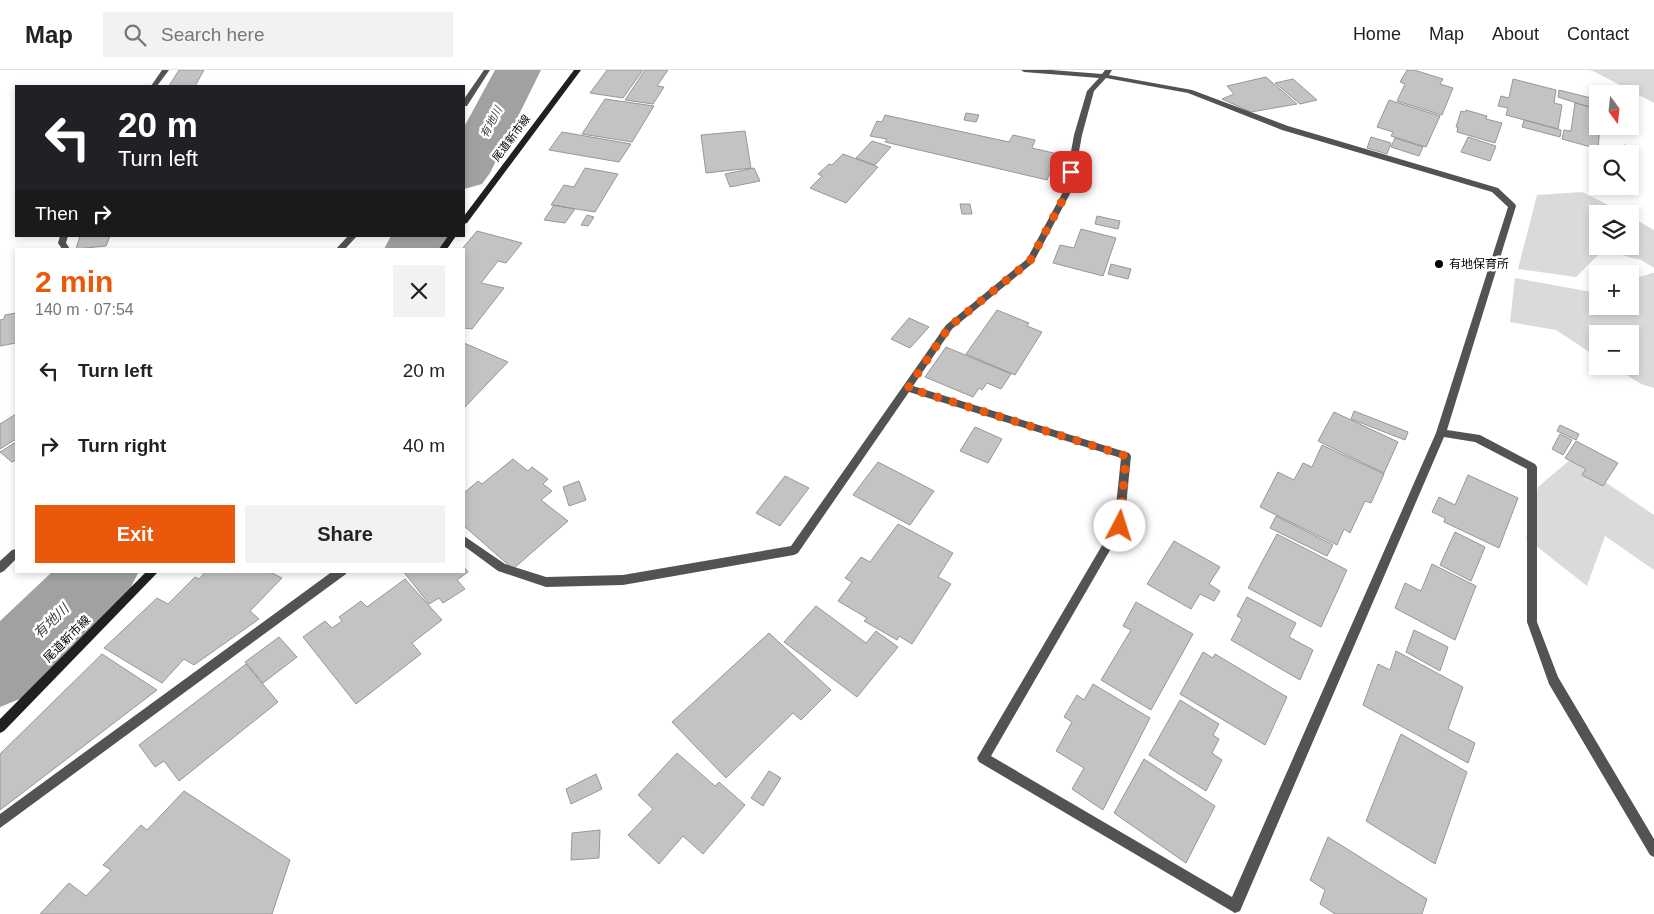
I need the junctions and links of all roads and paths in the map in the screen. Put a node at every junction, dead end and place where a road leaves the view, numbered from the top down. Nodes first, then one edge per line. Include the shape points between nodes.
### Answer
1 (166, 70) edge
2 (487, 70) edge
3 (578, 70) edge
4 (1024, 70) edge
5 (1107, 73) edge
6 (155, 85) edge
7 (465, 103) edge
8 (465, 220) edge
9 (352, 237) edge
10 (451, 237) edge
11 (341, 248) edge
12 (444, 248) edge
13 (908, 388) junction
14 (1441, 433) junction
15 (465, 541) edge
16 (15, 554) edge
17 (0, 568) edge
18 (152, 573) edge
19 (339, 573) edge
20 (0, 727) edge
21 (0, 822) edge
22 (1654, 851) edge
23 (1234, 910) edge

1 - 6 street
2 - 7 street
3 - 8 main road, 尾道新市線
4 - 5 street
5 - 13 street via 1091,91 1078,135 1068,190 1030,261 949,327
5 - 14 street via 1190,91 1285,128 1495,190 1512,206
9 - 11 street
10 - 12 main road
13 - 15 street via 794,550 623,580 546,582 502,568
13 - 23 street via 1126,456 1120,526 982,758
14 - 22 street via 1478,438 1532,467 1532,622 1553,680
14 - 23 street
16 - 17 street
18 - 20 main road, 尾道新市線
19 - 21 street

